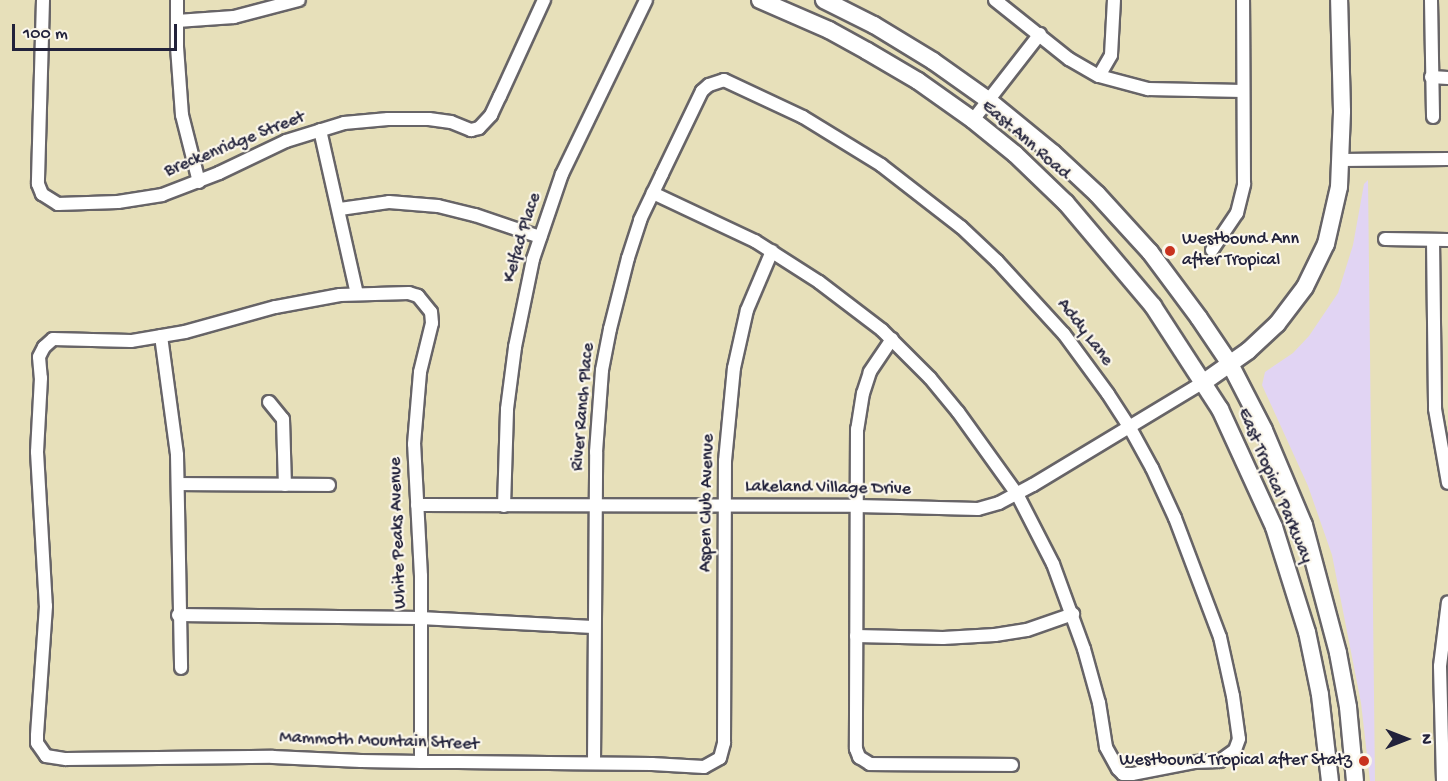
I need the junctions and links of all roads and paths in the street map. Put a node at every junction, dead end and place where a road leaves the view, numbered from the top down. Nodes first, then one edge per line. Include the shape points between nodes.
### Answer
1 (43, 0) edge
2 (177, 0) edge
3 (299, 0) edge
4 (544, 0) edge
5 (646, 0) edge
6 (760, 0) edge
7 (824, 0) edge
8 (995, 0) edge
9 (1114, 0) edge
10 (1243, 0) edge
11 (1339, 0) edge
12 (1431, 0) edge
13 (177, 21) junction
14 (1040, 34) junction
15 (1099, 76) junction
16 (1431, 78) junction
17 (1448, 78) edge
18 (717, 82) joint
19 (1243, 91) junction
20 (988, 100) junction
21 (1433, 117) dead end
22 (973, 120) junction
23 (320, 130) junction
24 (1448, 159) edge
25 (1340, 160) junction
26 (199, 182) junction
27 (653, 193) junction
28 (339, 209) junction
29 (540, 237) junction
30 (1385, 238) dead end
31 (1433, 240) junction
32 (1448, 240) edge
33 (1212, 250) dead end
34 (772, 251) junction
35 (357, 294) junction
36 (162, 336) junction
37 (891, 339) junction
38 (1230, 364) junction
39 (1204, 382) junction
40 (1434, 382) junction
41 (1448, 382) edge
42 (269, 402) dead end
43 (1130, 428) junction
44 (1448, 483) edge
45 (178, 484) junction
46 (285, 485) junction
47 (328, 485) dead end
48 (1017, 494) junction
49 (417, 505) junction
50 (504, 506) junction
51 (595, 506) junction
52 (724, 506) junction
53 (856, 506) junction
54 (1448, 602) edge
55 (1073, 614) junction
56 (178, 615) junction
57 (420, 618) junction
58 (593, 627) junction
59 (856, 636) junction
60 (180, 668) dead end
61 (1445, 749) edge
62 (716, 760) joint
63 (421, 762) junction
64 (594, 763) junction
65 (1012, 765) dead end
66 (1330, 781) edge
67 (1355, 781) edge
68 (1443, 781) edge

1 - 26 street, Breckenridge Street via 38,184 42,194 58,204 118,202 162,195
2 - 13 street
3 - 13 street via 234,17
4 - 23 street, Breckenridge Street via 491,115 479,128 471,130 429,119 388,118
5 - 29 street, Kelfad Place via 566,165
6 - 22 main road, East Ann Road via 867,51
7 - 20 main road, East Ann Road via 898,39
8 - 14 street
9 - 15 street via 1111,55
10 - 19 street
11 - 25 main road
12 - 16 street
13 - 26 street via 182,115
14 - 15 street via 1069,59
14 - 20 street
15 - 19 street via 1148,89
16 - 17 street
16 - 21 street
18 - 27 street, River Ranch Place via 702,91
18 - 43 street, Addy Lane via 734,83 803,117 881,165 961,226 1064,334
19 - 33 street via 1242,200 1232,224
20 - 22 street
20 - 38 main road, East Ann Road via 1053,153 1124,222 1175,283
22 - 39 main road, East Ann Road via 1015,154 1080,218 1140,288
23 - 26 street, Breckenridge Street via 286,141
23 - 28 street
24 - 25 street
25 - 38 main road via 1332,223 1305,287 1277,324
27 - 34 street
27 - 51 street, River Ranch Place via 628,258 610,329 598,413
28 - 29 street via 389,202 438,206 475,214
28 - 35 street
29 - 50 street, Kelfad Place via 522,302 515,347 507,409
30 - 31 street
31 - 32 street
31 - 40 street
34 - 37 street via 819,282
34 - 52 street, Aspen Club Avenue via 747,310 734,368
35 - 36 street via 275,307
35 - 49 street, White Peaks Avenue via 409,293 418,296 431,312 417,402
36 - 45 street
36 - 63 street, Mammoth Mountain Street via 111,342 53,339 39,357 37,452 46,606 37,736 41,750 46,756 66,759 273,757
37 - 48 street via 958,412
37 - 53 street via 870,372 860,407
38 - 39 main road
38 - 67 main road, East Tropical Parkway via 1278,460 1312,549 1344,682
39 - 43 street, Lakeland Village Drive
39 - 66 main road, East Tropical Parkway via 1249,469 1289,569 1320,695
40 - 41 street
40 - 44 street
42 - 46 street via 283,419
43 - 48 street, Lakeland Village Drive
43 - 55 street, Addy Lane via 1175,518 1220,637 1238,723 1236,750 1221,761 1132,774 1118,770 1106,747 1092,674
45 - 46 street
45 - 56 street
46 - 47 street
48 - 53 street, Lakeland Village Drive via 978,509
48 - 55 street via 1049,555
49 - 50 street, Lakeland Village Drive
49 - 57 street, White Peaks Avenue
50 - 51 street, Lakeland Village Drive
51 - 52 street, Lakeland Village Drive
51 - 58 street, River Ranch Place
52 - 53 street, Lakeland Village Drive
52 - 62 street, Aspen Club Avenue via 724,743
53 - 59 street
54 - 61 street via 1440,666
55 - 59 street via 1028,630 995,635
56 - 57 street
56 - 60 street
57 - 58 street
57 - 63 street, White Peaks Avenue
58 - 64 street, River Ranch Place
59 - 65 street via 859,757 870,764
61 - 68 street
62 - 64 street, Mammoth Mountain Street via 704,767
63 - 64 street, Mammoth Mountain Street

